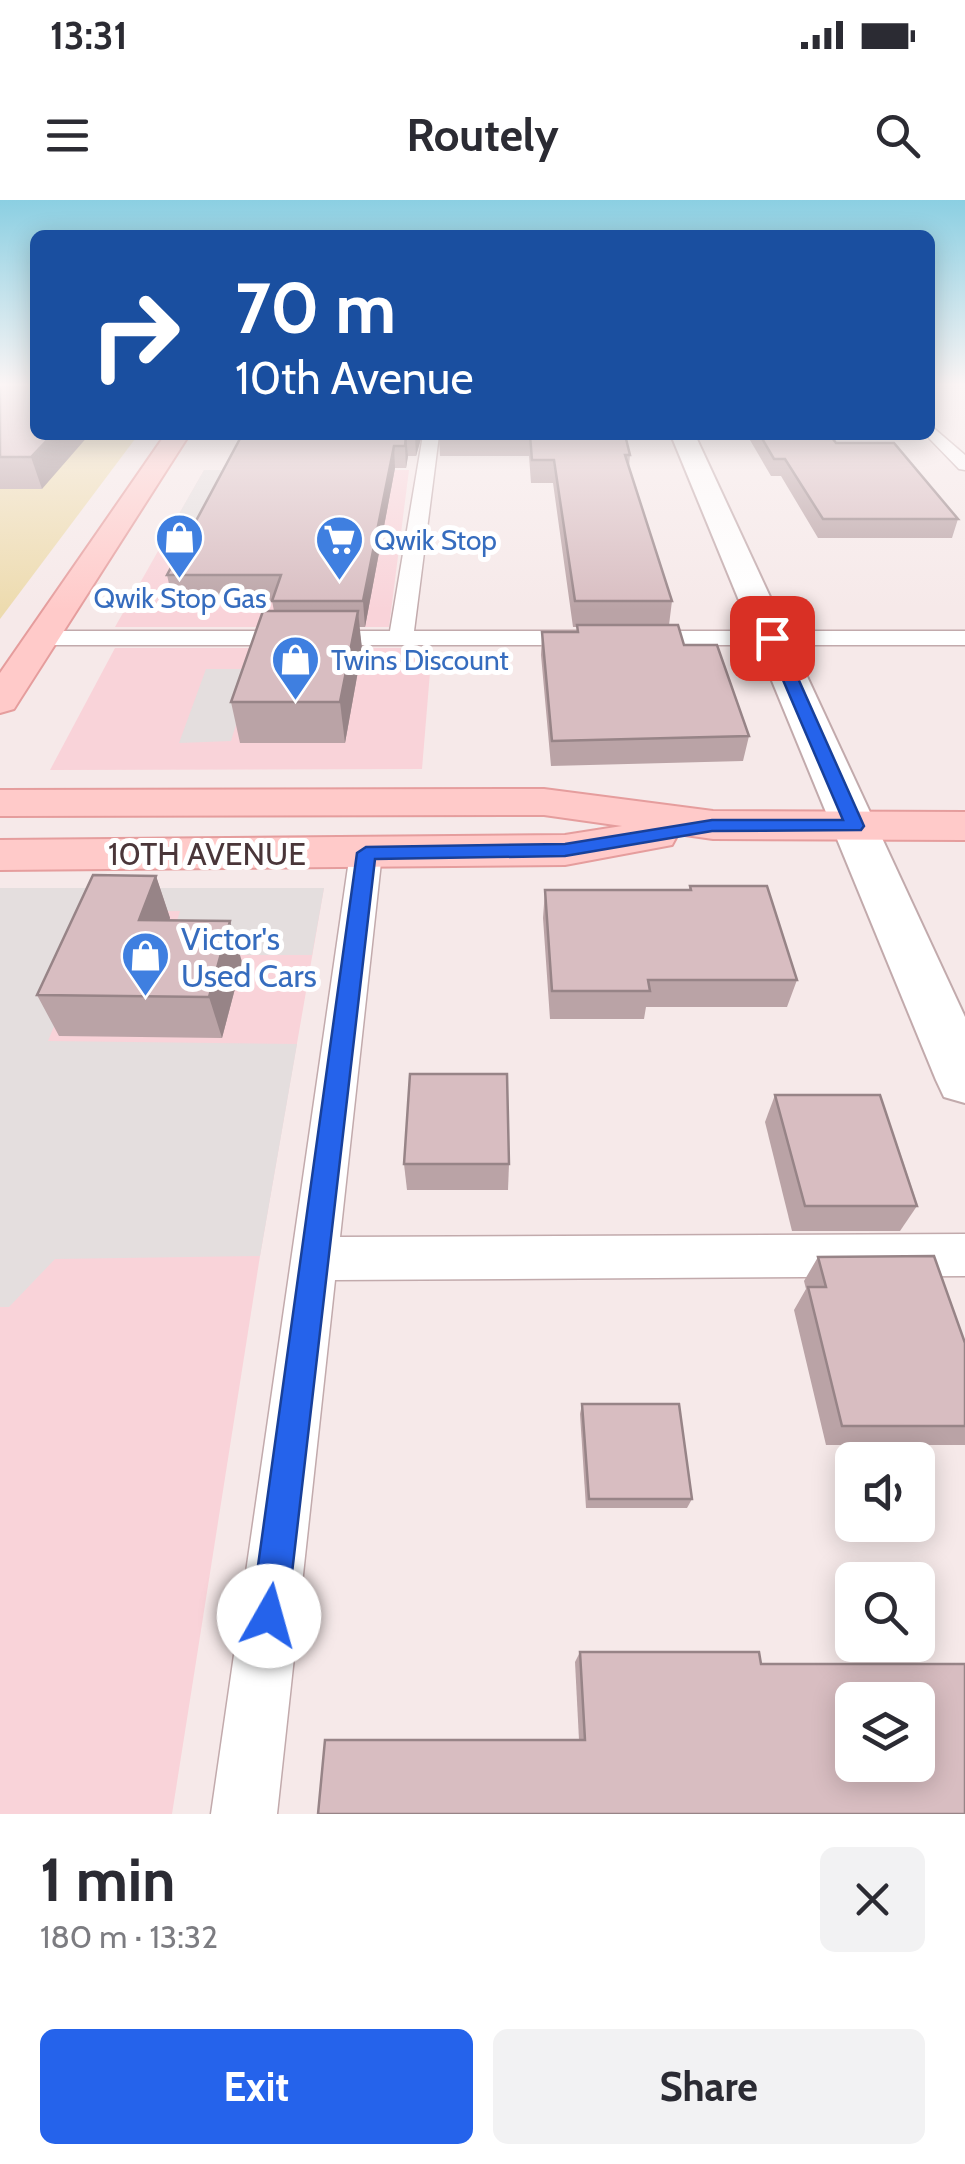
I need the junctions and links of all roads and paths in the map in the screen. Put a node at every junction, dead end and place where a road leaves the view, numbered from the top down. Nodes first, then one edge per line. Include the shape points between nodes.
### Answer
1 (162, 459) edge
2 (427, 459) edge
3 (694, 459) edge
4 (322, 613) edge
5 (335, 637) junction
6 (401, 637) junction
7 (42, 638) junction
8 (772, 638) junction
9 (965, 638) edge
10 (1, 700) edge
11 (0, 803) edge
12 (712, 826) junction
13 (855, 826) junction
14 (965, 826) edge
15 (366, 853) junction
16 (0, 855) edge
17 (965, 1080) edge
18 (965, 1255) edge
19 (315, 1259) junction
20 (244, 1814) edge

1 - 7 main road
2 - 6 lane
3 - 8 street
4 - 5 lane via 335,616
5 - 6 lane
5 - 7 lane
6 - 8 lane
7 - 10 main road
8 - 9 lane
8 - 13 street
11 - 12 main road, 10TH AVENUE via 544,802
12 - 13 main road, 10TH AVENUE
12 - 15 main road, 10TH AVENUE via 565,850
13 - 14 main road, 10TH AVENUE
13 - 17 street
15 - 16 main road, 10TH AVENUE
15 - 19 lane
18 - 19 lane
19 - 20 lane

